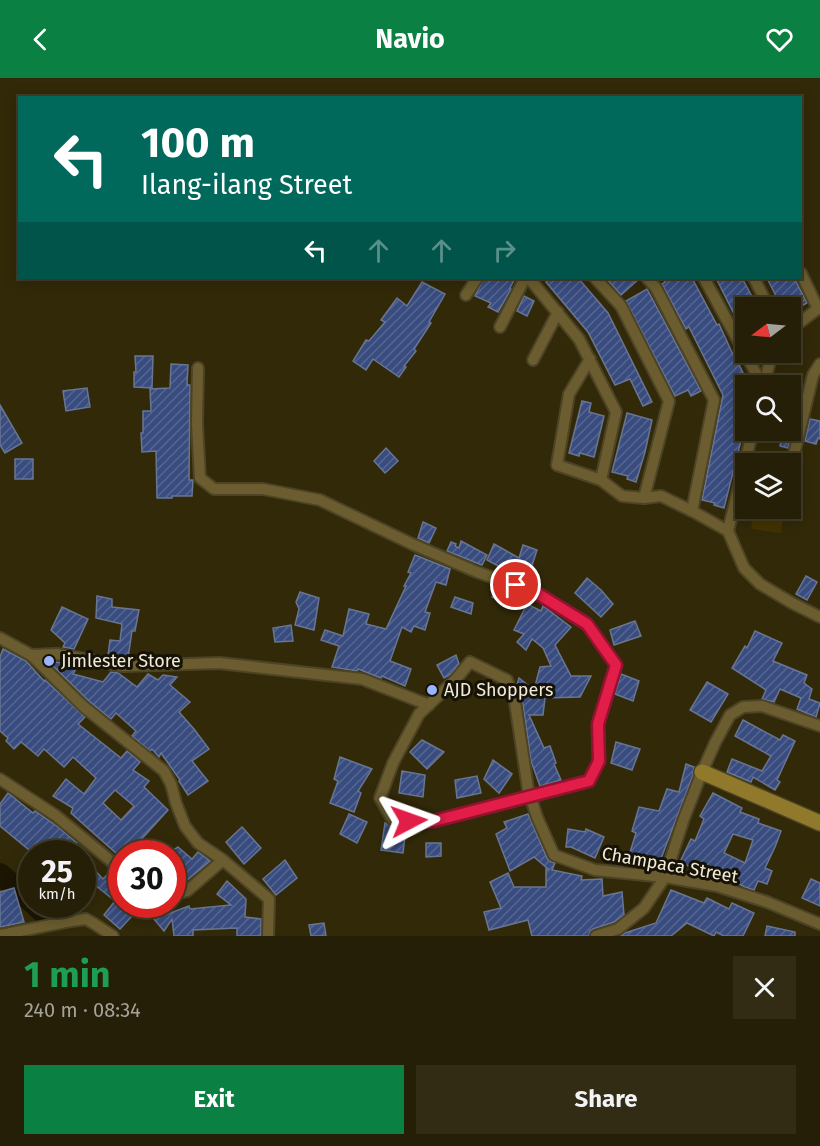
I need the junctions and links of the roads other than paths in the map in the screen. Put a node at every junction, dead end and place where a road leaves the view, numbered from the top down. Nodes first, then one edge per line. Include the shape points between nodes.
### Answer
1 (802, 275) edge
2 (476, 279) edge
3 (526, 279) edge
4 (528, 279) edge
5 (596, 279) edge
6 (648, 279) edge
7 (705, 279) edge
8 (754, 279) edge
9 (466, 295) dead end
10 (764, 297) edge
11 (819, 308) edge
12 (558, 312) junction
13 (801, 322) edge
14 (500, 327) dead end
15 (590, 359) junction
16 (533, 360) dead end
17 (820, 363) edge
18 (198, 368) dead end
19 (757, 375) edge
20 (794, 453) edge
21 (601, 480) junction
22 (644, 498) junction
23 (692, 511) junction
24 (735, 511) edge
25 (728, 531) junction
26 (820, 617) edge
27 (0, 638) edge
28 (30, 655) junction
29 (429, 705) junction
30 (820, 726) edge
31 (702, 772) junction
32 (0, 778) edge
33 (531, 796) junction
34 (820, 823) edge
35 (108, 859) edge
36 (223, 860) junction
37 (665, 878) junction
38 (186, 891) edge
39 (820, 924) edge
40 (0, 935) edge
41 (113, 936) edge
42 (268, 936) edge
43 (596, 936) edge

1 - 11 street
2 - 9 street
3 - 14 street
4 - 12 street
5 - 22 street via 621,306 669,401
6 - 23 street via 714,400
7 - 19 street
8 - 10 street
11 - 13 street
12 - 15 street
12 - 16 street
15 - 21 street via 616,412
15 - 21 street via 569,394 557,465
17 - 20 street via 813,375
18 - 33 street via 200,478 214,489 262,489 320,500 477,572 535,592 587,624 616,665 598,724 599,761 589,781
21 - 22 street via 622,496
22 - 23 street via 661,496
23 - 25 street
24 - 25 street
25 - 26 street via 744,568 760,584
27 - 28 street
28 - 29 street via 57,654 123,666 219,663 362,679
28 - 36 street via 84,707 164,771 185,826 198,843
29 - 33 street, Champaca Street via 470,662 507,680 515,702
29 - 33 street via 419,714 393,763 380,798 392,819 434,821
30 - 31 street via 762,706 743,707 730,715
31 - 34 street
31 - 37 street
32 - 35 street via 55,815
33 - 37 street, Champaca Street via 554,855 595,870
36 - 38 street
36 - 42 street via 269,899
37 - 39 street, Champaca Street via 717,886
37 - 43 street via 644,908 618,929
40 - 41 street via 86,920

